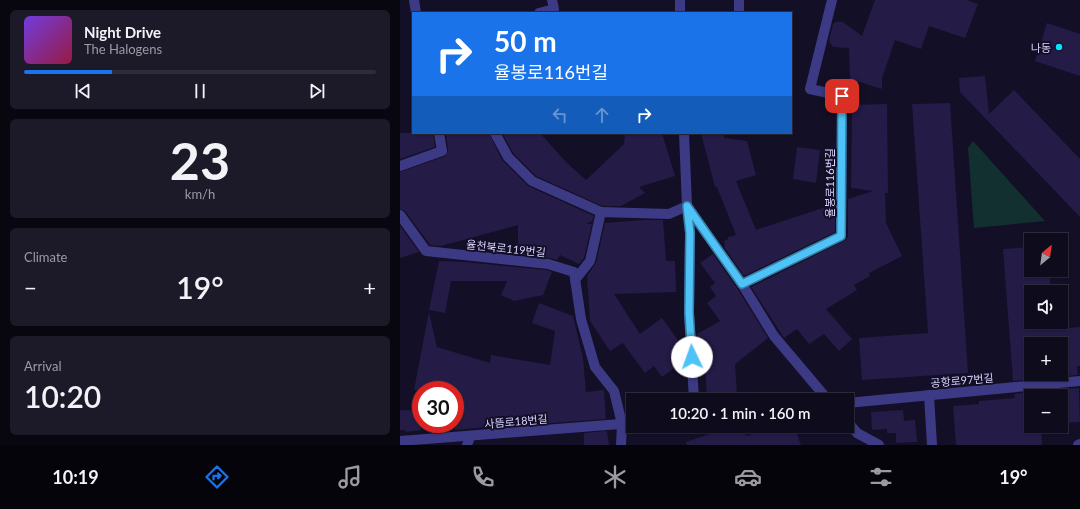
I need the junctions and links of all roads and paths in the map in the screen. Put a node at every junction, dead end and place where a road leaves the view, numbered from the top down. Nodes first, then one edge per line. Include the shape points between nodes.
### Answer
1 (414, 0) edge
2 (680, 0) edge
3 (739, 0) edge
4 (832, 0) edge
5 (553, 4) edge
6 (416, 12) edge
7 (541, 12) edge
8 (680, 12) edge
9 (739, 12) edge
10 (439, 134) edge
11 (496, 134) edge
12 (684, 134) edge
13 (400, 166) edge
14 (687, 206) junction
15 (601, 212) junction
16 (400, 215) edge
17 (575, 280) junction
18 (742, 284) junction
19 (1080, 381) edge
20 (694, 393) edge
21 (822, 393) edge
22 (929, 395) junction
23 (854, 402) edge
24 (622, 424) junction
25 (626, 424) edge
26 (854, 429) edge
27 (469, 441) edge
28 (400, 442) edge
29 (622, 445) edge
30 (879, 445) edge
31 (932, 445) edge

1 - 6 street
2 - 8 street
3 - 9 street
4 - 18 street, 율봉로116번길 via 810,89 842,96 841,236
5 - 7 street
10 - 13 street via 442,151
11 - 15 street via 508,157 532,181
12 - 14 street
14 - 15 street via 669,214
14 - 18 street
14 - 20 street via 690,233 689,313
15 - 17 street via 590,261
16 - 17 street, 율천북로119번길 via 426,251 548,264 574,272
17 - 24 street via 581,319 595,367 614,391
18 - 21 street via 774,336
19 - 22 street, 공항로97번길
22 - 23 street, 공항로97번길
22 - 31 street
24 - 25 street, 사뜸로18번길
24 - 27 street, 사뜸로18번길
24 - 29 street
26 - 30 street
27 - 28 street, 사뜸로18번길

